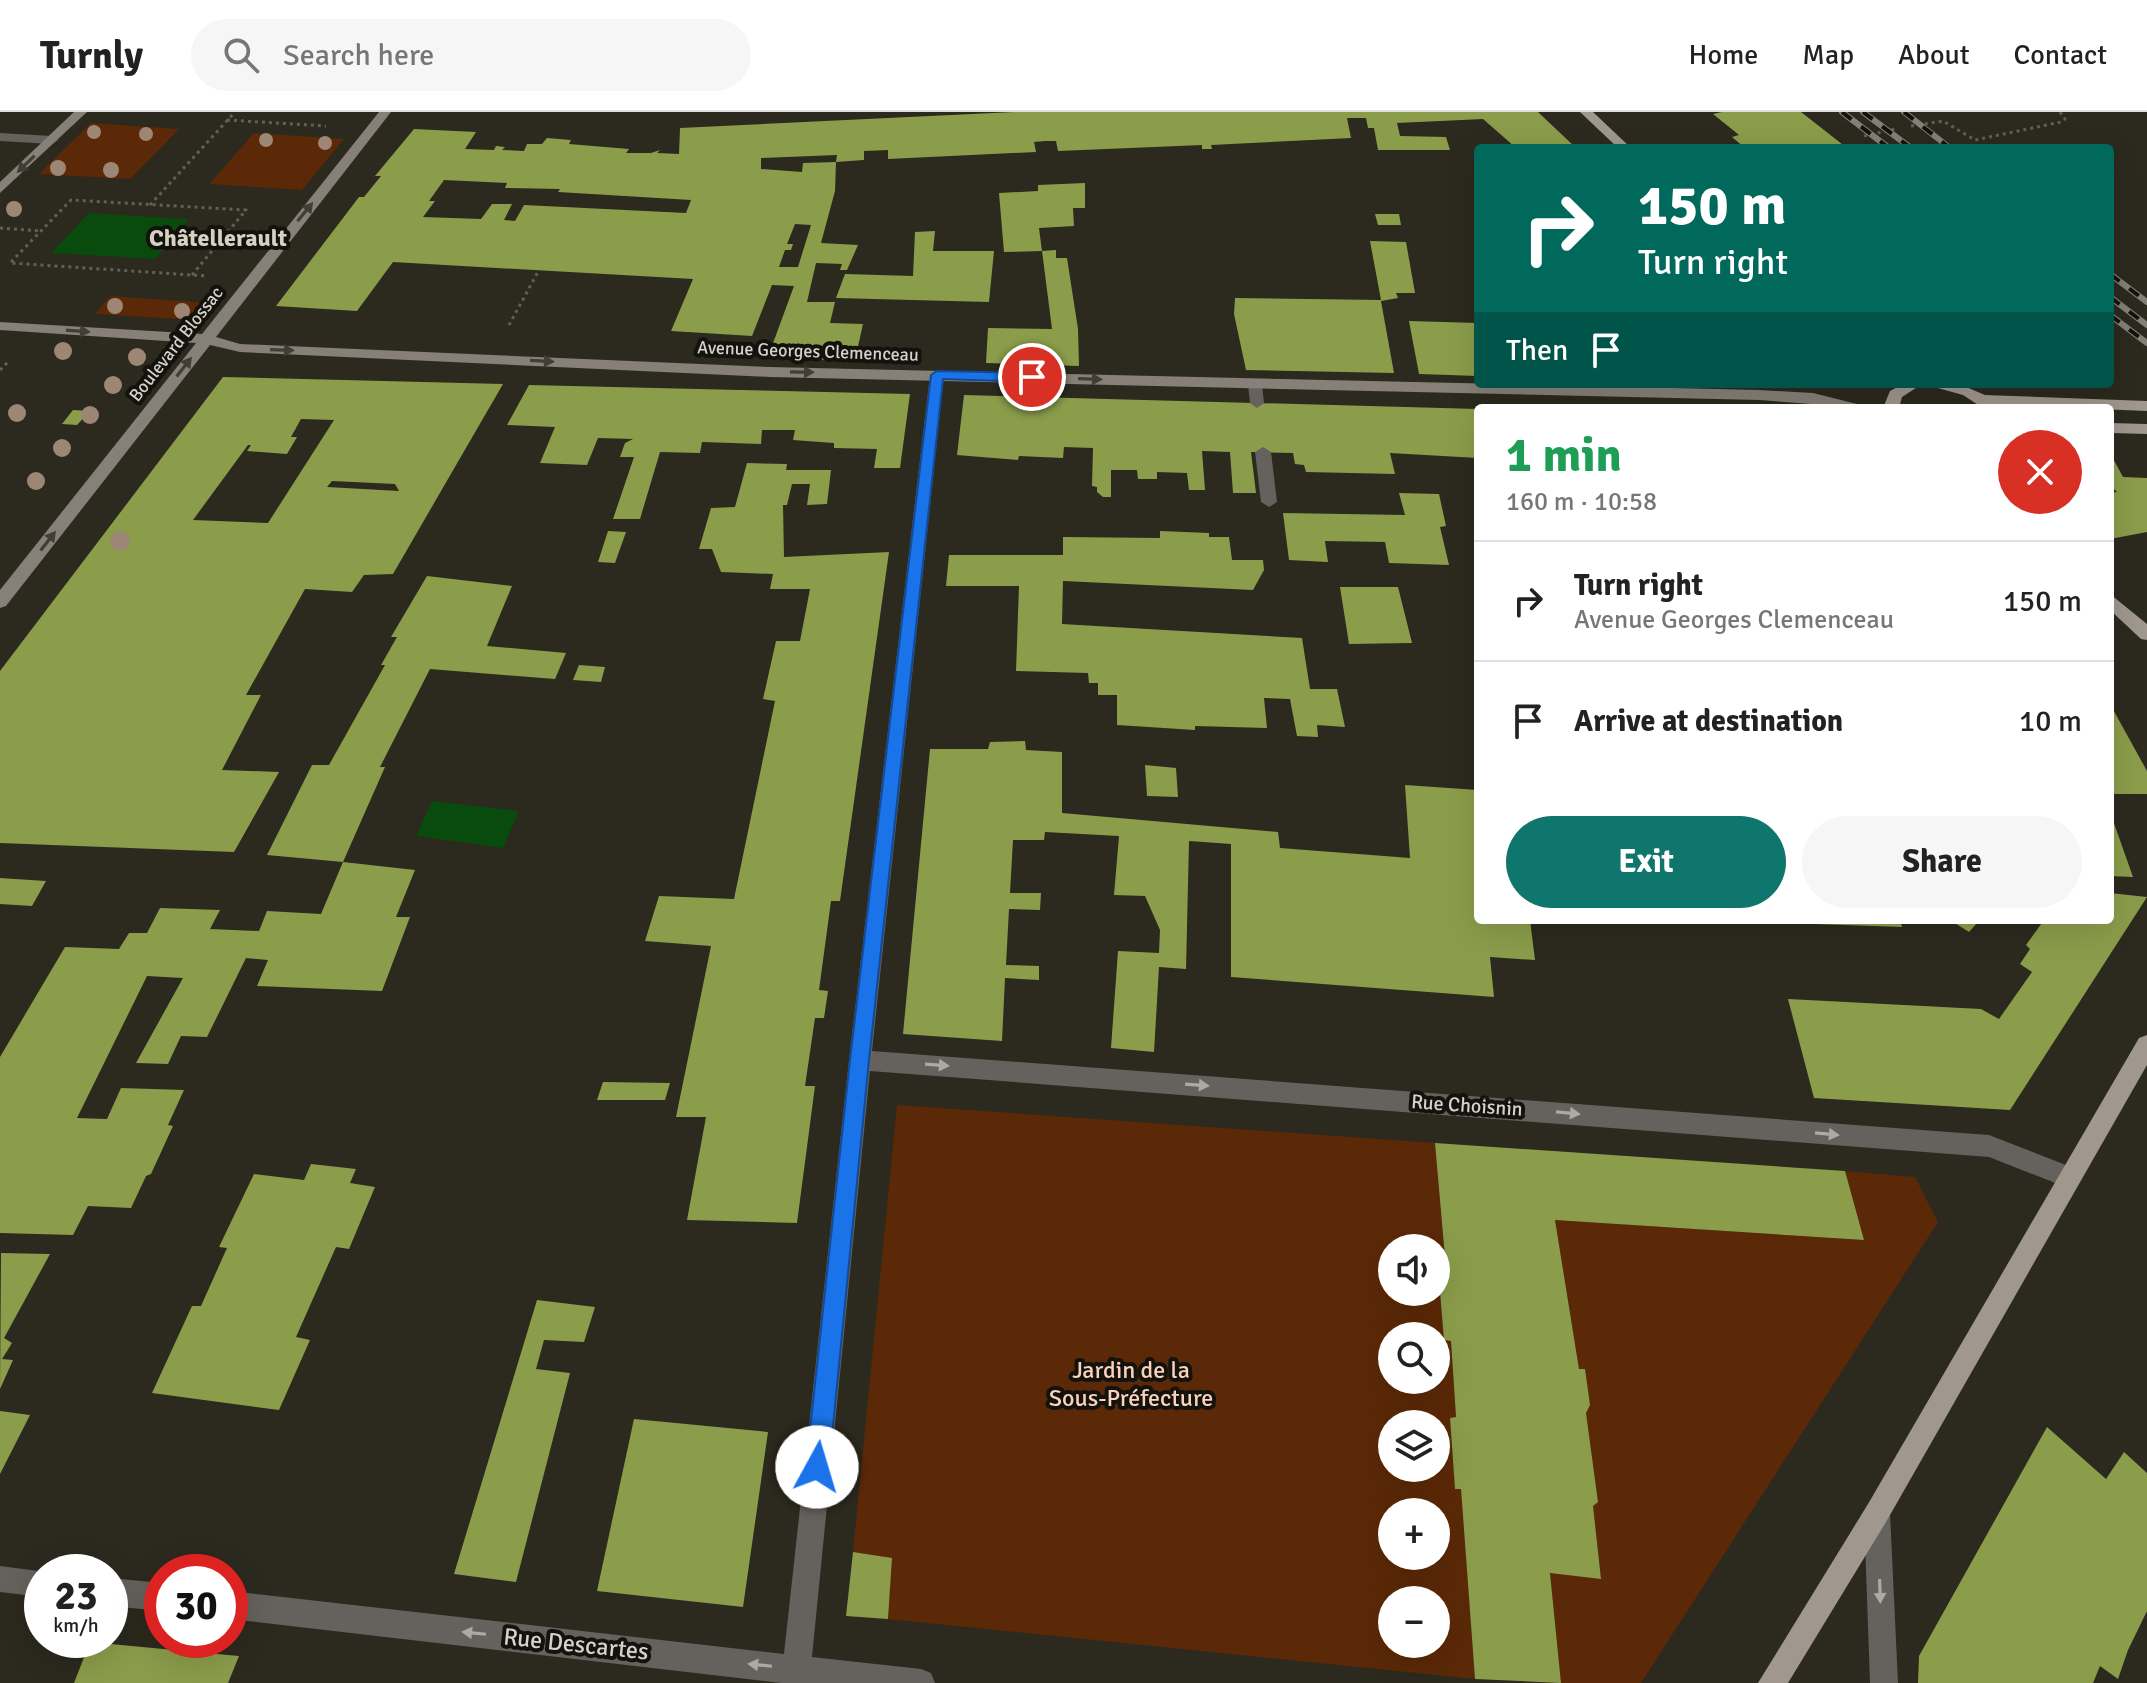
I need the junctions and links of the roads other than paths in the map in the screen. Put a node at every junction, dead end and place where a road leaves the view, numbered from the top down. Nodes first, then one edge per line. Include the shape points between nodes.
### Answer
1 (81, 112) edge
2 (385, 112) edge
3 (1586, 112) edge
4 (0, 137) edge
5 (52, 140) junction
6 (1621, 144) edge
7 (0, 189) edge
8 (0, 326) edge
9 (205, 339) junction
10 (937, 375) junction
11 (1255, 384) junction
12 (1956, 388) edge
13 (1257, 403) dead end
14 (1839, 404) edge
15 (1989, 404) edge
16 (2114, 406) edge
17 (2147, 406) edge
18 (2114, 428) edge
19 (2147, 429) edge
20 (1263, 452) dead end
21 (1269, 502) dead end
22 (0, 602) edge
23 (2114, 604) edge
24 (2147, 634) edge
25 (2147, 1045) edge
26 (860, 1060) junction
27 (2068, 1177) junction
28 (1877, 1513) junction
29 (0, 1579) edge
30 (24, 1582) edge
31 (248, 1607) edge
32 (796, 1676) edge
33 (921, 1683) edge
34 (1772, 1683) edge
35 (1884, 1683) edge

1 - 5 main road
9 -> 2 main road, Boulevard Blossac
3 - 6 main road
4 - 5 street
5 -> 7 main road
8 -> 9 main road, Avenue Georges Clemenceau
9 -> 10 main road, Avenue Georges Clemenceau via 240,348
22 -> 9 main road, Boulevard Blossac
10 -> 11 main road, Avenue Georges Clemenceau
10 - 26 street
11 - 13 street
11 - 14 main road, Avenue Georges Clemenceau via 1759,395
12 - 15 main road
16 - 17 main road
18 - 19 main road
20 - 21 street
23 - 24 main road
25 - 27 main road
26 -> 27 street, Rue Choisnin via 1989,1146
26 - 32 street
27 - 28 main road
28 - 34 main road
28 -> 35 street
29 - 30 street
32 -> 31 street, Rue Descartes
32 - 33 street, Rue Descartes

